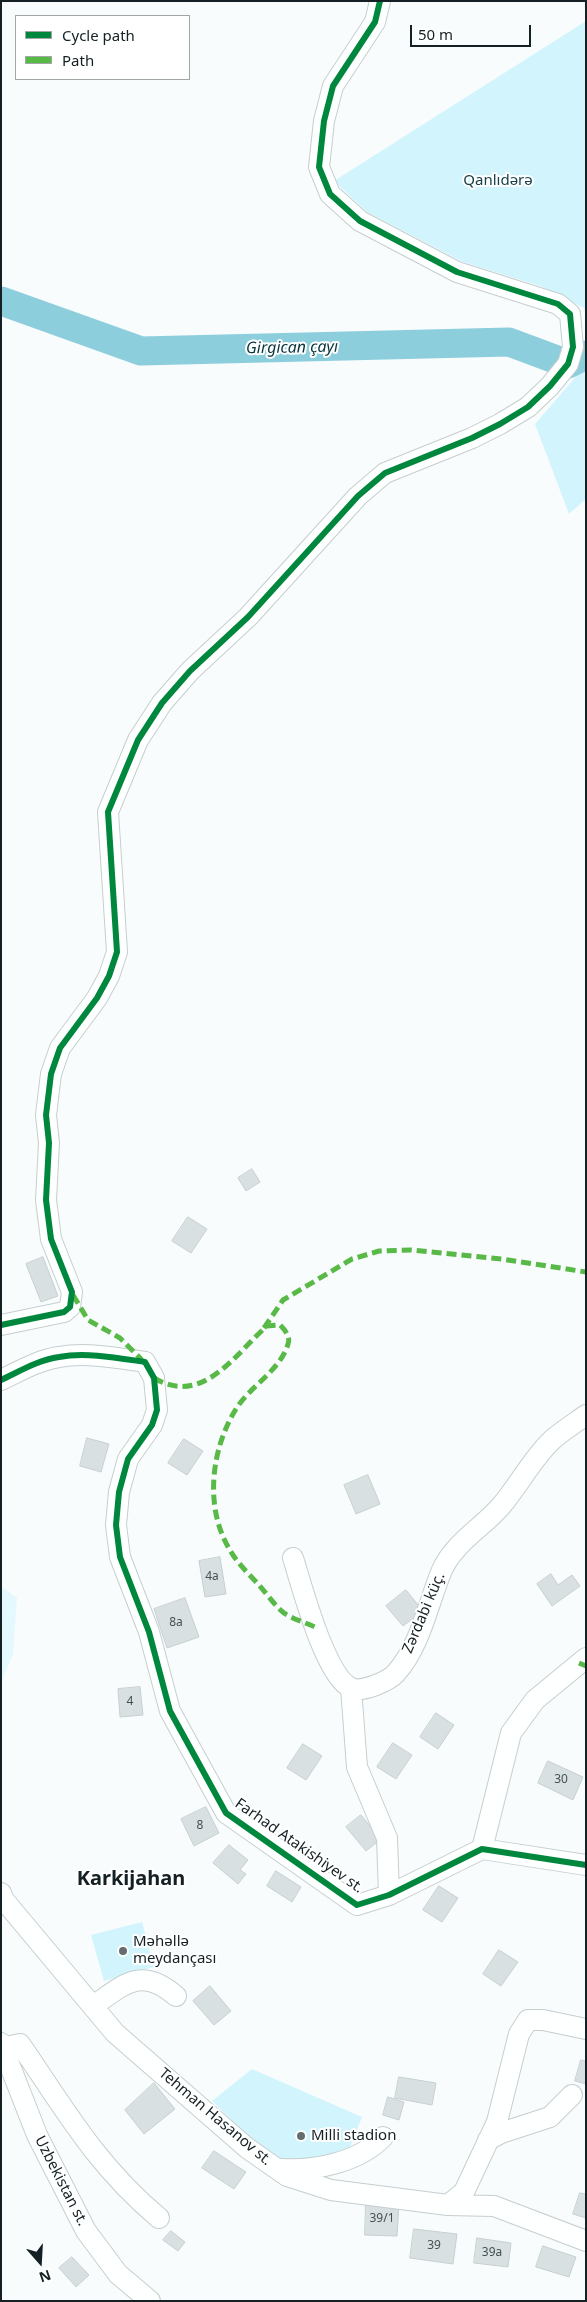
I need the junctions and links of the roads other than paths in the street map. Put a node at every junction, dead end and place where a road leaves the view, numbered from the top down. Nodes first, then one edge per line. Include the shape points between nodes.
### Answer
1 (380, 1) edge
2 (1, 1325) edge
3 (1, 1380) edge
4 (586, 1415) edge
5 (293, 1558) dead end
6 (586, 1658) edge
7 (351, 1688) junction
8 (482, 1849) junction
9 (586, 1864) edge
10 (1, 1893) edge
11 (389, 1895) junction
12 (176, 1996) dead end
13 (93, 2006) junction
14 (586, 2029) edge
15 (3, 2049) edge
16 (572, 2095) dead end
17 (384, 2137) dead end
18 (488, 2140) junction
19 (278, 2169) junction
20 (448, 2205) junction
21 (159, 2218) dead end
22 (586, 2241) edge
23 (150, 2301) edge

1 - 2 street via 374,22 333,86 324,121 319,167 330,194 360,220 457,272 558,304 570,314 574,347 568,364 528,407 472,438 385,473 358,496 248,617 184,678 162,703 138,740 108,812 117,952 97,998 60,1048 51,1074 46,1115 49,1143 47,1208 51,1240 72,1292 70,1307 64,1312
3 - 11 street, Farhad Atakishiyev st. via 34,1364 60,1357 128,1360 144,1362 150,1368 157,1392 157,1410 152,1425 128,1459 119,1492 116,1525 120,1557 149,1632 170,1711 226,1813 357,1905
4 - 7 street, Zərdabi küç. via 552,1439 501,1506 451,1555 409,1653 395,1674 376,1684
5 - 7 street via 320,1642 342,1680
6 - 8 street via 535,1700 511,1733
7 - 11 street via 356,1767 387,1838
8 - 9 street
8 - 11 street, Farhad Atakishiyev st.
10 - 13 street, Tehman Hasanov st.
12 - 13 street via 164,1985 144,1980 129,1981
13 - 19 street, Tehman Hasanov st. via 115,2033 247,2148
14 - 18 street via 528,2020 519,2034 497,2122
15 - 21 street via 20,2044 94,2153 114,2178
15 - 23 street, Uzbekistan st. via 37,2135 86,2231 118,2274
16 - 18 street via 550,2117
17 - 19 street via 373,2148 352,2158 323,2166
18 - 20 street via 464,2192
19 - 20 street, Tehman Hasanov st. via 287,2176 331,2190
20 - 22 street, Tehman Hasanov st. via 494,2206

